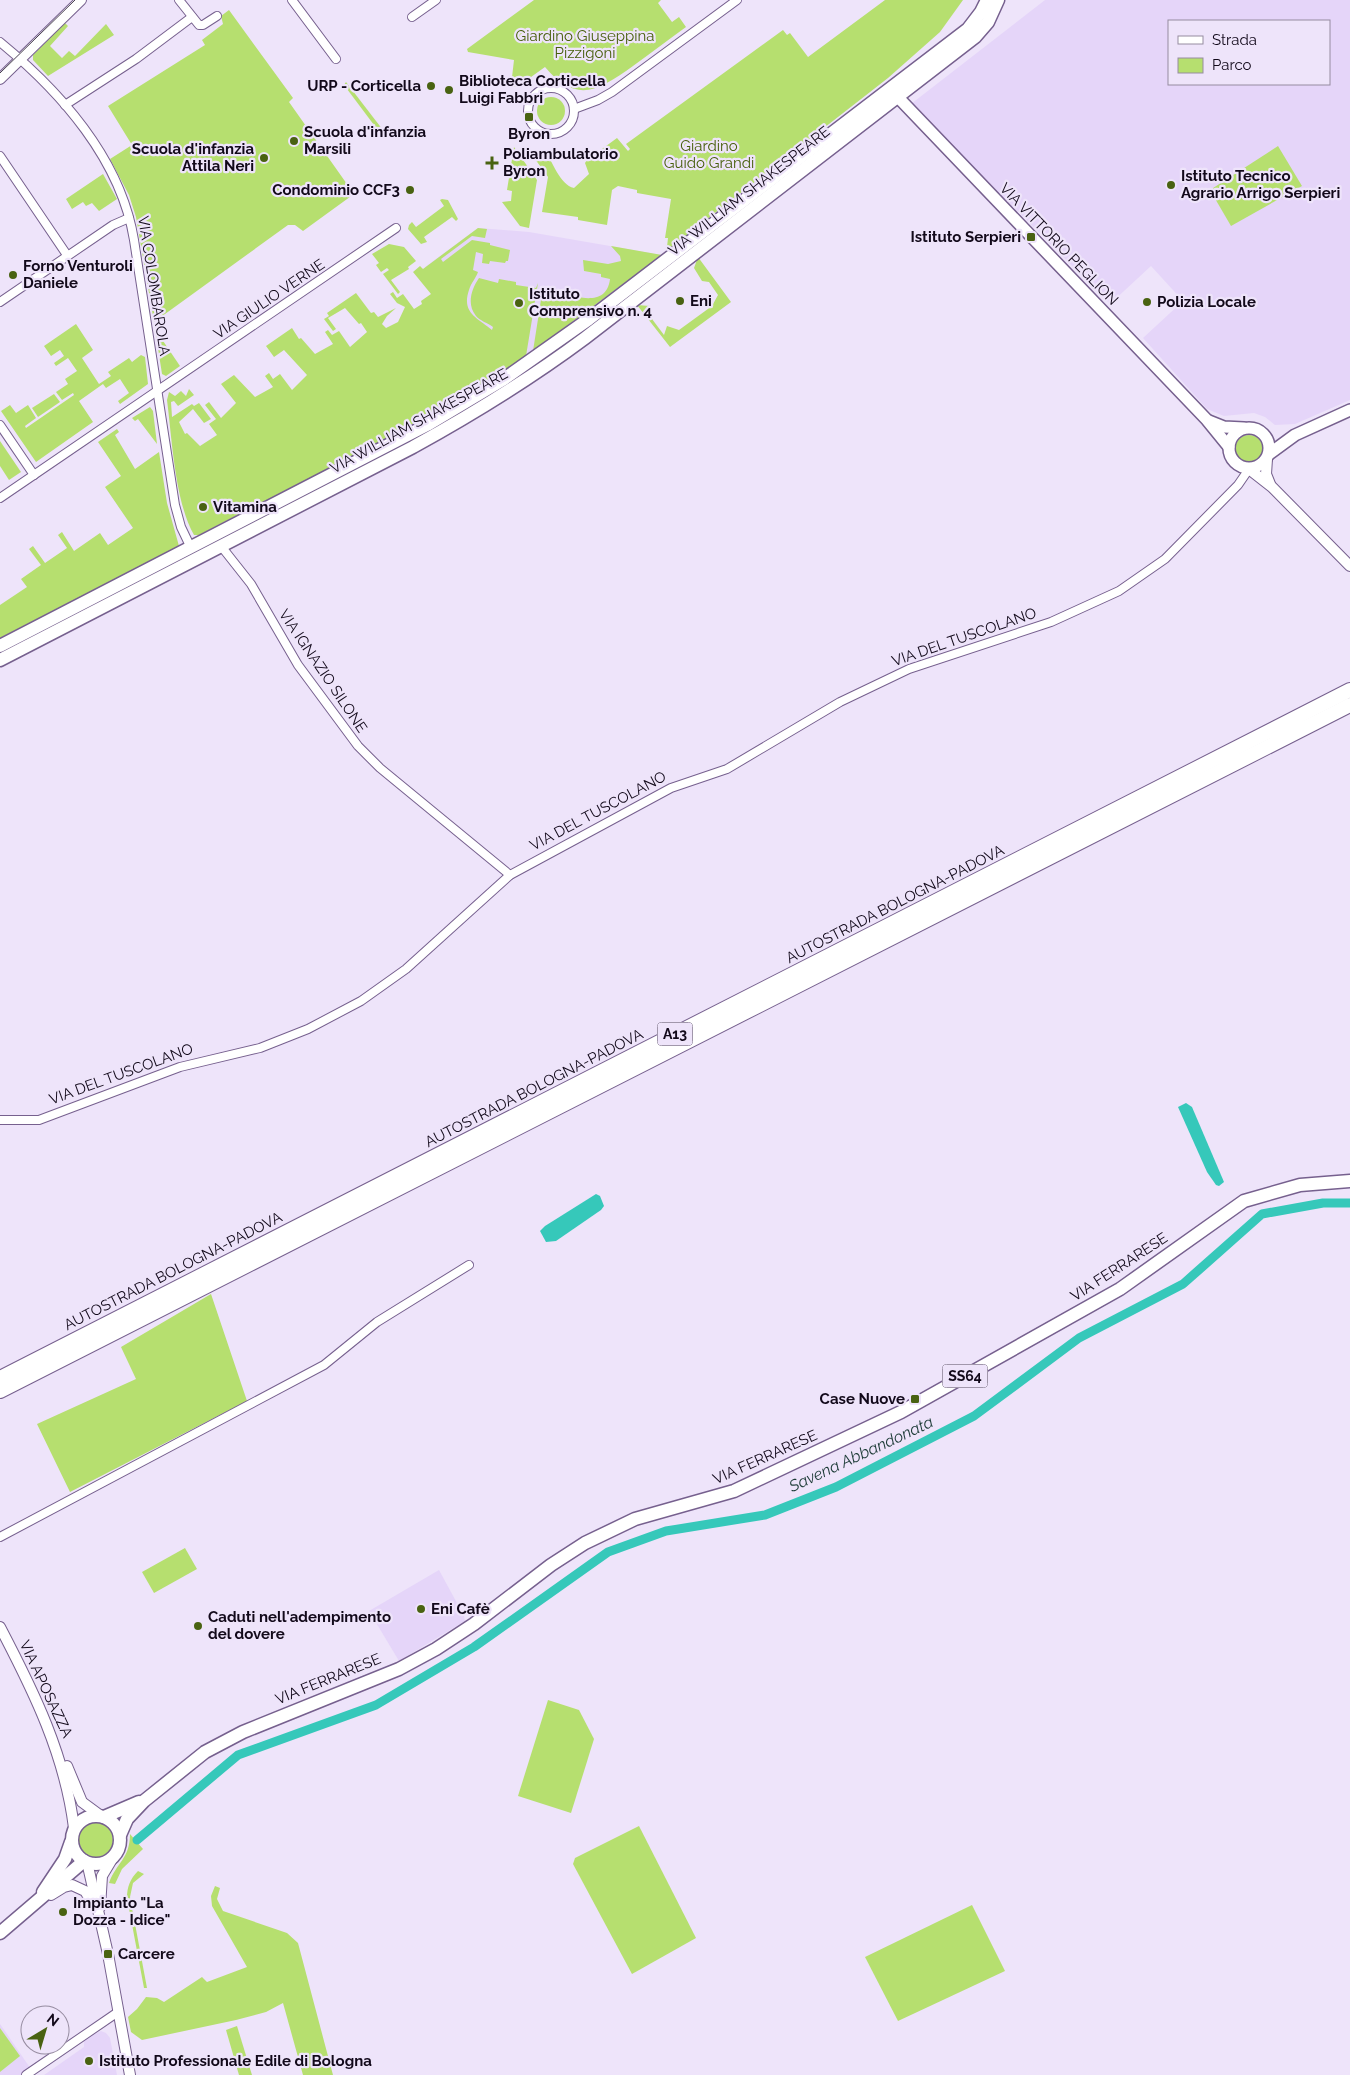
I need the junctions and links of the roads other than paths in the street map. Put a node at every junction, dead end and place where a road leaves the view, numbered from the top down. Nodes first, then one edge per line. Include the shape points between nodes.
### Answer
1 (81, 0) edge
2 (179, 0) edge
3 (292, 0) edge
4 (436, 0) edge
5 (737, 0) edge
6 (987, 0) edge
7 (998, 0) edge
8 (217, 16) dead end
9 (412, 17) dead end
10 (192, 18) junction
11 (0, 42) edge
12 (21, 58) junction
13 (336, 59) dead end
14 (0, 79) edge
15 (894, 93) junction
16 (65, 105) junction
17 (574, 108) junction
18 (0, 156) edge
19 (129, 218) junction
20 (396, 228) dead end
21 (67, 255) junction
22 (0, 302) edge
23 (157, 391) junction
24 (1350, 410) edge
25 (1207, 420) junction
26 (0, 425) edge
27 (1246, 428) junction
28 (1262, 432) junction
29 (1295, 435) junction
30 (1229, 448) junction
31 (1268, 457) junction
32 (1249, 468) junction
33 (34, 475) junction
34 (1272, 487) junction
35 (0, 498) edge
36 (221, 546) junction
37 (191, 548) junction
38 (1350, 566) edge
39 (0, 646) edge
40 (0, 660) edge
41 (1350, 690) edge
42 (1350, 705) edge
43 (510, 875) junction
44 (0, 1120) edge
45 (1350, 1181) edge
46 (468, 1265) dead end
47 (0, 1378) edge
48 (0, 1391) edge
49 (0, 1537) edge
50 (0, 1627) edge
51 (62, 1764) junction
52 (144, 1800) junction
53 (103, 1816) junction
54 (74, 1828) junction
55 (120, 1835) junction
56 (71, 1842) junction
57 (114, 1856) junction
58 (85, 1862) junction
59 (40, 1899) junction
60 (100, 1918) junction
61 (0, 1933) edge
62 (118, 2012) junction
63 (26, 2075) edge
64 (130, 2075) edge

1 - 12 street
2 - 10 street
3 - 13 street
4 - 9 street
5 - 17 street via 612,92
6 - 15 main road, VIA WILLIAM SHAKESPEARE via 968,29
7 - 15 main road, VIA WILLIAM SHAKESPEARE via 988,22 975,37
8 - 10 street via 201,26
10 - 16 street
11 - 12 street, VIA COLOMBAROLA
12 - 14 street
12 - 16 street, VIA COLOMBAROLA
15 - 25 main road, VIA VITTORIO PEGLION
15 - 36 main road, VIA WILLIAM SHAKESPEARE via 531,377 458,422
15 - 37 main road, VIA WILLIAM SHAKESPEARE via 520,370 427,425
16 - 19 street, VIA COLOMBAROLA via 85,131 116,183
17 - 17 street via 568,96 550,88 537,92 528,110 533,125 539,130 556,133 569,124
18 - 21 street
19 - 21 street
19 - 23 street, VIA COLOMBAROLA
20 - 23 street, VIA GIULIO VERNE
21 - 22 street
23 - 33 street, VIA GIULIO VERNE
23 - 37 street, VIA COLOMBAROLA via 174,505
24 - 29 main road
25 - 27 main road, VIA VITTORIO PEGLION via 1224,427
25 - 30 main road, VIA VITTORIO PEGLION
26 - 33 street
27 - 28 main road
27 - 30 main road via 1234,434
28 - 29 main road
28 - 31 main road via 1269,442
29 - 31 main road
30 - 32 main road via 1234,462
31 - 32 main road via 1257,467
31 - 34 street via 1266,474
32 - 34 street
32 - 43 street, VIA DEL TUSCOLANO via 1238,485 1165,559 1119,591 1051,622 909,669 840,702 727,769 671,788
33 - 35 street, VIA GIULIO VERNE
34 - 38 street
36 - 40 main road, VIA WILLIAM SHAKESPEARE
36 - 43 street, VIA IGNAZIO SILONE via 250,584 298,665 358,746 380,768
37 - 39 main road, VIA WILLIAM SHAKESPEARE
41 - 47 highway, AUTOSTRADA BOLOGNA-PADOVA / A13
42 - 48 highway, AUTOSTRADA BOLOGNA-PADOVA / A13
43 - 44 street, VIA DEL TUSCOLANO via 406,969 360,1001 308,1029 260,1048 180,1066 39,1120
45 - 52 main road, VIA FERRARESE / SS64 via 1300,1185 1244,1201 1120,1289 902,1412 734,1491 635,1519 577,1547 474,1624 409,1664 269,1720 211,1749
46 - 49 street via 376,1322 324,1365
50 - 51 street, VIA APOSAZZA via 44,1716
51 - 53 street, VIA APOSAZZA via 67,1766 82,1802
51 - 54 street, VIA APOSAZZA
52 - 53 main road
52 - 55 main road via 127,1819
53 - 54 main road via 86,1817
53 - 55 main road via 113,1822
54 - 56 main road
55 - 57 main road via 120,1845
56 - 58 main road via 75,1853
56 - 59 main road via 65,1859
57 - 58 main road via 102,1863
57 - 60 street via 102,1876
58 - 59 main road
58 - 60 street
59 - 60 street via 67,1886 75,1886 87,1894
59 - 61 main road
60 - 62 street
62 - 63 street
62 - 64 street

